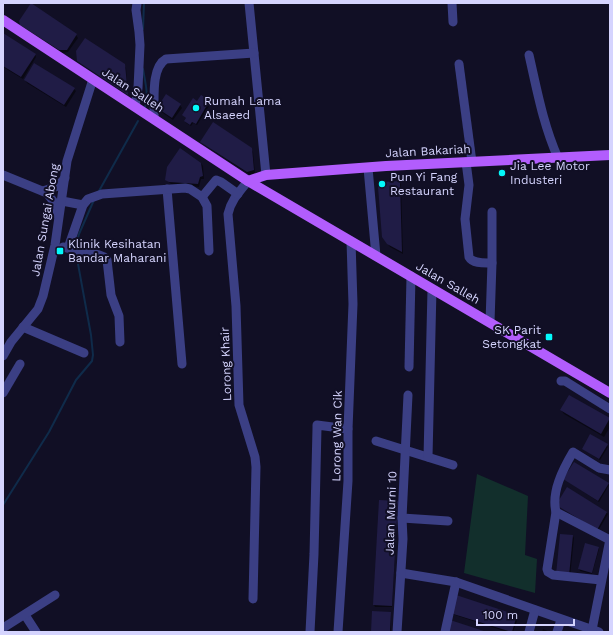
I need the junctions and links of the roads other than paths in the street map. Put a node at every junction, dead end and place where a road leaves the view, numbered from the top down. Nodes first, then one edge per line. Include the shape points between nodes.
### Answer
1 (137, 3) edge
2 (249, 3) edge
3 (452, 3) edge
4 (3, 20) edge
5 (453, 22) dead end
6 (254, 53) junction
7 (528, 55) dead end
8 (459, 64) dead end
9 (93, 79) junction
10 (135, 107) junction
11 (154, 119) junction
12 (610, 155) edge
13 (558, 158) junction
14 (469, 162) junction
15 (368, 168) junction
16 (3, 175) edge
17 (266, 175) junction
18 (65, 178) junction
19 (248, 181) junction
20 (166, 189) junction
21 (43, 191) junction
22 (238, 194) junction
23 (272, 195) junction
24 (202, 197) junction
25 (62, 201) junction
26 (83, 205) junction
27 (492, 212) dead end
28 (59, 221) junction
29 (351, 241) junction
30 (55, 244) junction
31 (68, 248) junction
32 (209, 251) dead end
33 (376, 256) junction
34 (492, 263) junction
35 (411, 276) junction
36 (432, 289) junction
37 (490, 322) junction
38 (23, 326) junction
39 (120, 342) dead end
40 (84, 353) dead end
41 (3, 356) edge
42 (20, 364) dead end
43 (182, 364) dead end
44 (409, 367) dead end
45 (561, 381) dead end
46 (3, 393) edge
47 (610, 393) edge
48 (408, 395) dead end
49 (610, 409) edge
50 (348, 429) junction
51 (376, 441) dead end
52 (406, 450) junction
53 (428, 457) junction
54 (453, 465) dead end
55 (610, 470) edge
56 (556, 512) junction
57 (402, 518) junction
58 (448, 521) dead end
59 (610, 540) edge
60 (401, 573) junction
61 (601, 580) junction
62 (456, 582) junction
63 (55, 595) dead end
64 (253, 599) dead end
65 (535, 610) junction
66 (25, 615) junction
67 (561, 620) junction
68 (3, 628) edge
69 (595, 631) edge
70 (36, 632) edge
71 (310, 632) edge
72 (338, 632) edge
73 (397, 632) edge
74 (445, 632) edge
75 (529, 632) edge
76 (557, 632) edge

1 - 10 street via 140,45
2 - 6 street
3 - 5 street
4 - 9 main road, Jalan Salleh
6 - 11 street via 166,59 161,62 155,74
6 - 17 street
7 - 13 street via 548,136
8 - 14 street
9 - 10 main road, Jalan Salleh
9 - 18 street, Jalan Sungai Abong via 68,156
10 - 11 main road, Jalan Salleh
11 - 19 main road, Jalan Salleh
12 - 13 main road, Jalan Bakariah
13 - 14 main road, Jalan Bakariah
14 - 15 main road, Jalan Bakariah
14 - 34 street via 465,219 469,257 474,262
15 - 17 main road, Jalan Bakariah
15 - 33 street
16 - 21 street, Jalan Sungai Abong
17 - 19 main road, Jalan Bakariah
17 - 23 main road via 264,182
18 - 21 street via 54,188
18 - 25 street, Jalan Sungai Abong
19 - 22 street, Lorong Khair
19 - 23 main road, Jalan Salleh
20 - 24 street via 187,188
20 - 26 street via 102,194 92,197
20 - 43 street
21 - 28 street via 56,205
22 - 24 street via 216,180
22 - 64 street, Lorong Khair via 228,214 236,306 239,405 256,467
23 - 29 main road, Jalan Salleh
24 - 32 street via 207,206
25 - 26 street
25 - 28 street, Jalan Sungai Abong
26 - 31 street
27 - 34 street
28 - 30 street, Jalan Sungai Abong
29 - 33 main road, Jalan Salleh
29 - 50 street, Lorong Wan Cik via 353,304
30 - 31 street
30 - 38 street, Jalan Sungai Abong via 48,279 38,309
31 - 39 street via 99,255 107,260 111,296 119,316
33 - 35 main road, Jalan Salleh
34 - 37 street
35 - 36 main road, Jalan Salleh
35 - 44 street
36 - 37 main road, Jalan Salleh
36 - 53 street
37 - 47 main road, Jalan Salleh
38 - 40 street
38 - 41 street, Jalan Sungai Abong
42 - 46 street
45 - 49 street
48 - 52 street, Jalan Murni 10
50 - 71 street via 317,425
50 - 72 street, Lorong Wan Cik via 346,517
51 - 52 street
52 - 53 street
52 - 57 street, Jalan Murni 10
53 - 54 street
55 - 56 street via 599,468 572,452 555,497
56 - 59 street
56 - 61 street via 548,572 553,575
57 - 58 street
57 - 60 street, Jalan Murni 10
59 - 61 street
60 - 62 street
60 - 73 street, Jalan Murni 10
61 - 69 street
62 - 65 street
62 - 74 street
63 - 66 street
65 - 67 street
65 - 75 street
66 - 68 street
66 - 70 street
67 - 69 street
67 - 76 street

